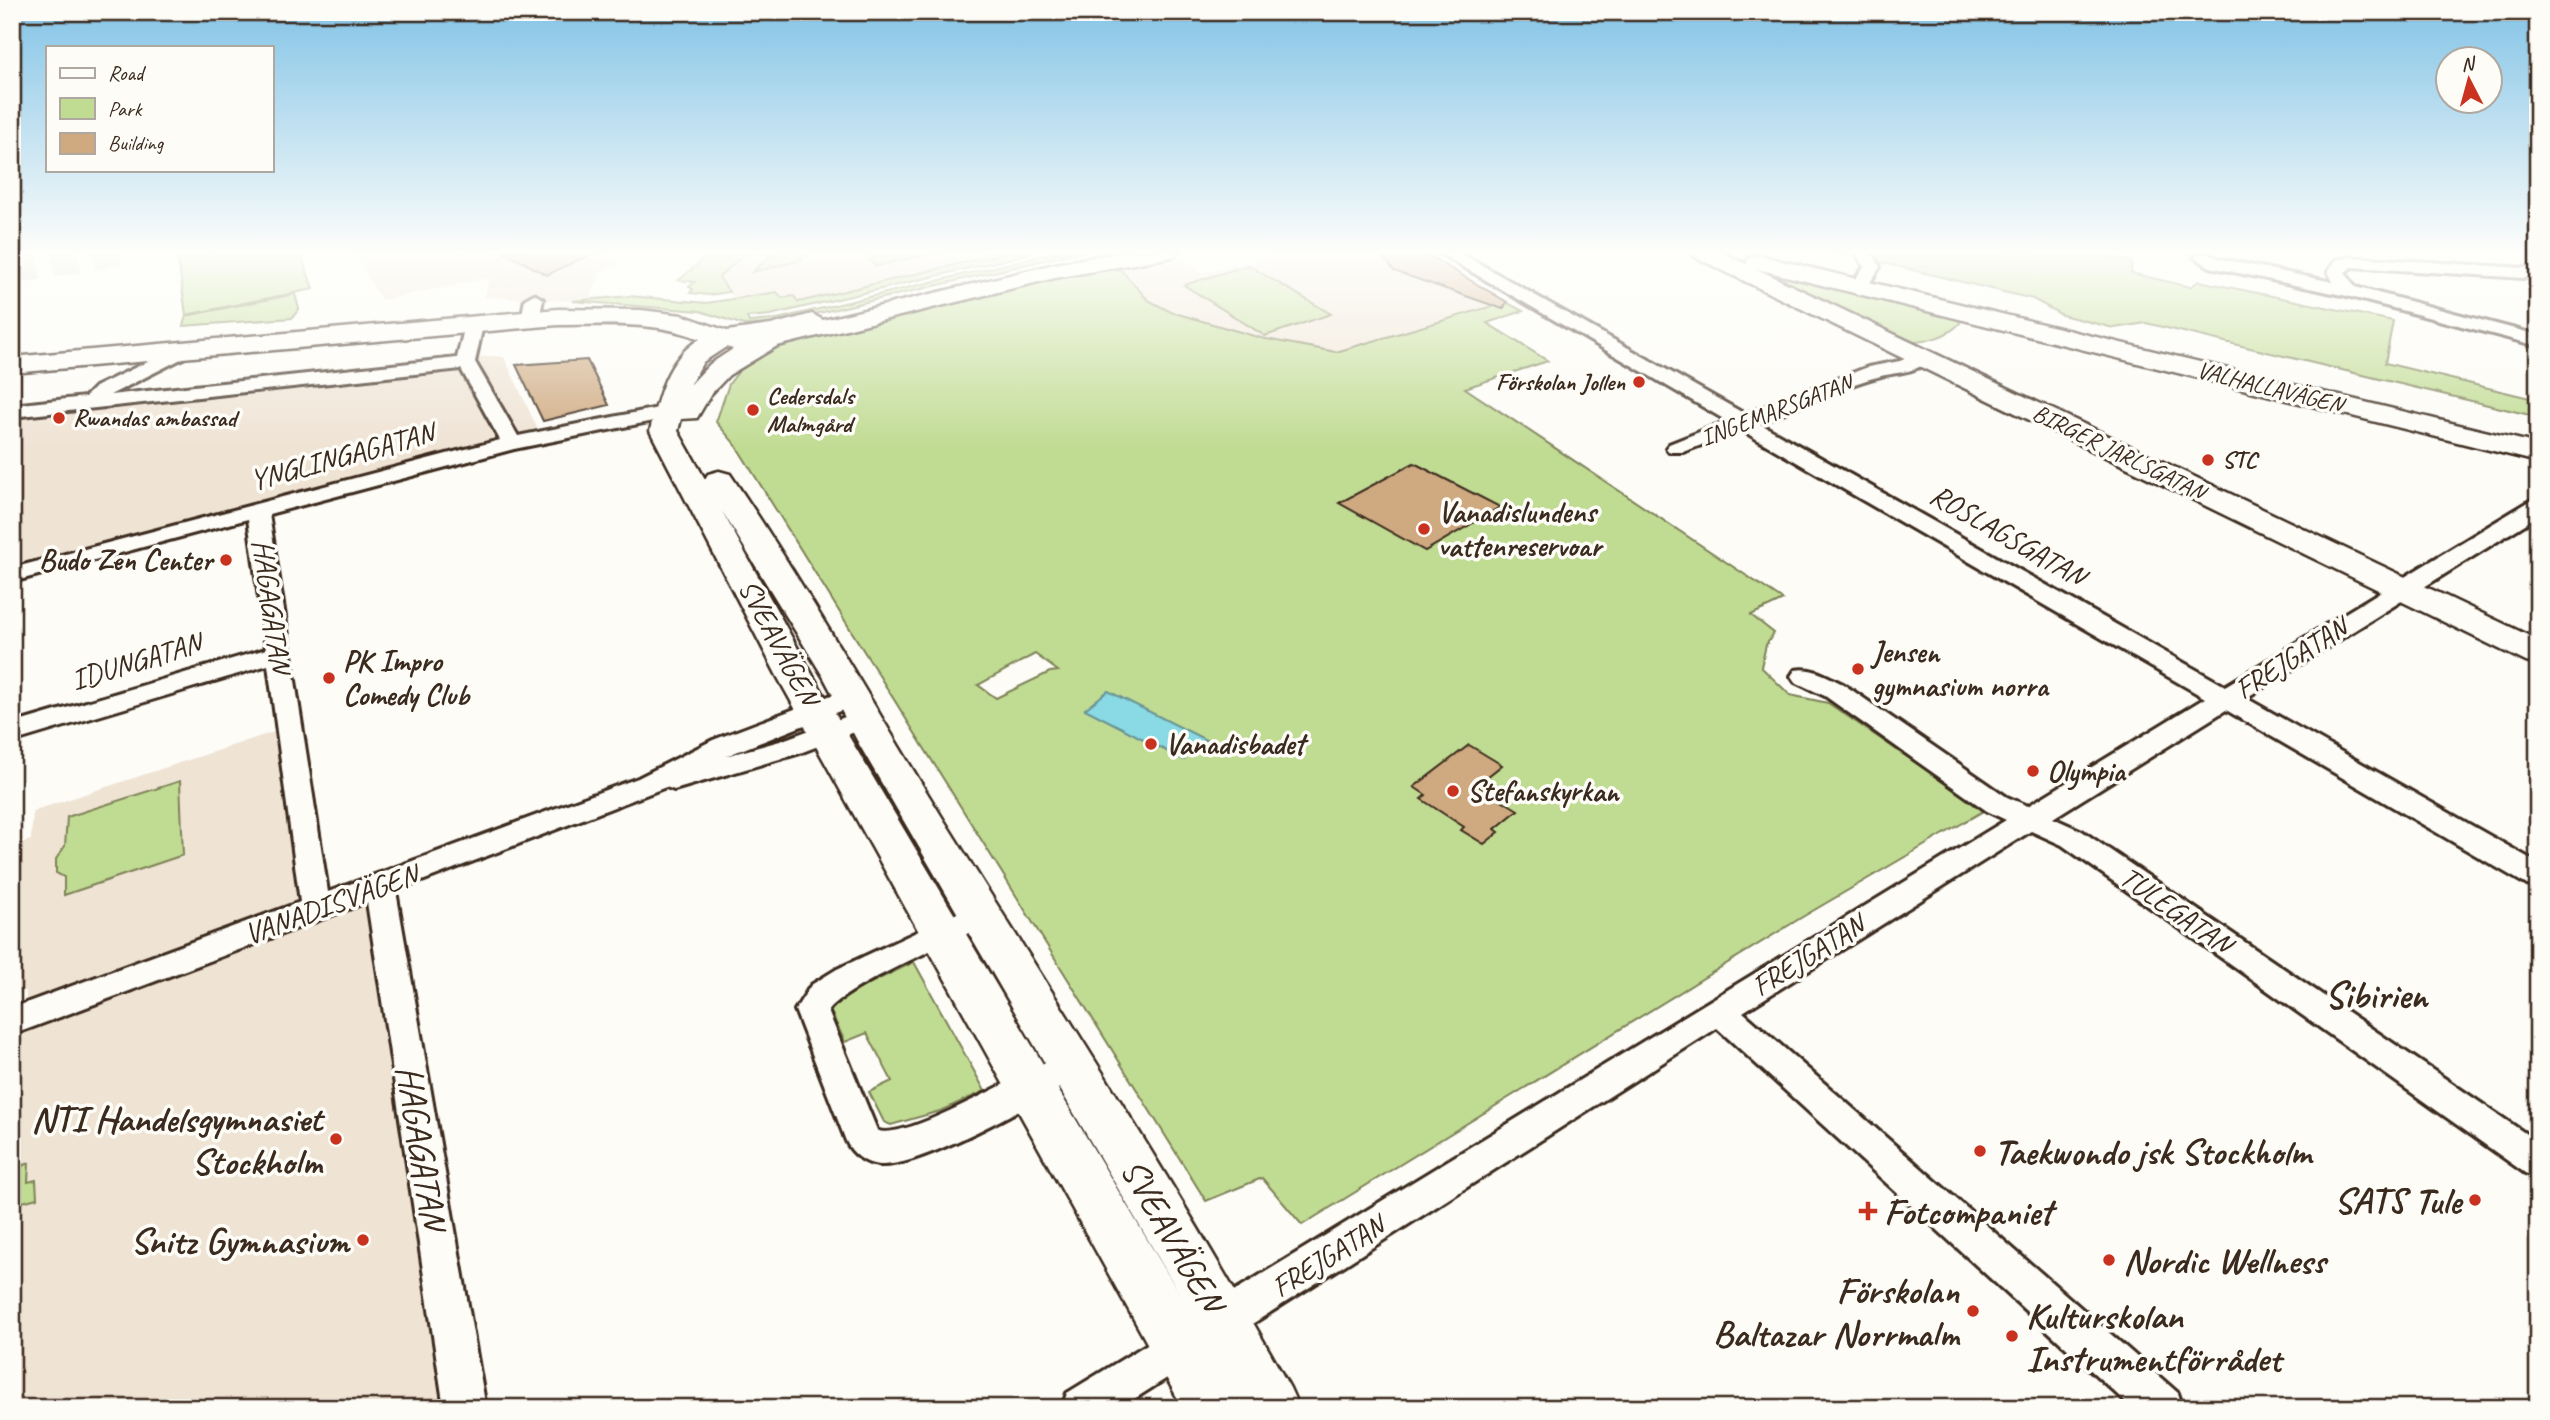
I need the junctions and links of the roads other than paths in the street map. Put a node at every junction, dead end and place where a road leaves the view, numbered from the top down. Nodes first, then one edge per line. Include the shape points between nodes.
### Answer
1 (415, 317) edge
2 (504, 317) edge
3 (580, 317) edge
4 (833, 317) edge
5 (864, 317) edge
6 (1560, 317) edge
7 (1838, 317) edge
8 (1910, 317) edge
9 (1927, 317) edge
10 (2448, 317) edge
11 (2015, 324) joint
12 (474, 325) junction
13 (1950, 331) junction
14 (718, 334) junction
15 (775, 339) junction
16 (1886, 340) junction
17 (2538, 341) edge
18 (180, 352) junction
19 (12, 355) edge
20 (466, 363) junction
21 (12, 365) edge
22 (1875, 371) junction
23 (692, 395) junction
24 (90, 402) junction
25 (12, 411) edge
26 (1744, 422) junction
27 (512, 443) junction
28 (2538, 444) edge
29 (1676, 448) dead end
30 (2538, 453) edge
31 (2538, 506) edge
32 (258, 511) junction
33 (12, 575) edge
34 (2408, 586) junction
35 (2538, 642) edge
36 (279, 653) junction
37 (2538, 654) edge
38 (1804, 677) dead end
39 (2227, 698) junction
40 (840, 715) junction
41 (12, 733) edge
42 (2030, 819) junction
43 (2538, 877) edge
44 (380, 886) junction
45 (316, 910) junction
46 (962, 922) junction
47 (1719, 1010) junction
48 (12, 1022) edge
49 (1072, 1065) junction
50 (1031, 1085) junction
51 (2538, 1162) edge
52 (1200, 1333) junction
53 (465, 1408) edge
54 (1082, 1408) edge
55 (1215, 1408) edge
56 (1270, 1408) edge
57 (2163, 1408) edge

1 - 19 main road
2 - 12 main road
3 - 14 main road via 641,318
4 - 14 main road via 785,331
5 - 15 main road
6 - 26 street, ROSLAGSGATAN
7 - 16 main road, BIRGER JARLSGATAN
8 - 13 main road, VALHALLAVÄGEN
9 - 13 main road, VALHALLAVÄGEN
10 - 17 street
11 - 13 main road, INGEMARSGATAN
11 - 30 main road, VALHALLAVÄGEN
12 - 18 main road
12 - 20 street
13 - 16 main road, BIRGER JARLSGATAN
13 - 22 street, INGEMARSGATAN via 1905,366
13 - 28 main road, VALHALLAVÄGEN
13 - 34 main road, BIRGER JARLSGATAN via 1943,353 1972,373
14 - 15 main road via 739,342
14 - 23 main road
14 - 23 main road via 683,372 673,394
15 - 23 main road via 741,355
16 - 22 street, INGEMARSGATAN via 1895,355
18 - 21 main road
18 - 24 street via 102,391
20 - 24 street
20 - 27 street
22 - 26 street, INGEMARSGATAN
23 - 27 street, YNGLINGAGATAN
23 - 40 main road, SVEAVÄGEN via 687,421 761,552
24 - 25 street
26 - 29 street, INGEMARSGATAN
26 - 39 street, ROSLAGSGATAN
27 - 32 street, YNGLINGAGATAN
31 - 34 street, FREJGATAN
32 - 33 street, YNGLINGAGATAN
32 - 36 street, HAGAGATAN
34 - 35 main road, BIRGER JARLSGATAN
34 - 37 main road, BIRGER JARLSGATAN
34 - 39 street, FREJGATAN
36 - 41 street, IDUNGATAN
36 - 45 street, HAGAGATAN
38 - 42 street, TULEGATAN via 1833,690 1997,804
39 - 42 street, FREJGATAN
39 - 43 street, ROSLAGSGATAN
40 - 44 street, VANADISVÄGEN via 695,776 648,785
40 - 46 main road, SVEAVÄGEN
42 - 47 street, FREJGATAN
42 - 51 street, TULEGATAN via 2072,838
44 - 45 street, VANADISVÄGEN
44 - 53 street, HAGAGATAN
45 - 48 street, VANADISVÄGEN
46 - 49 main road, SVEAVÄGEN
46 - 50 main road, SVEAVÄGEN
46 - 50 street via 848,978 822,995 811,1010 864,1141 878,1149 899,1146 945,1129
47 - 52 street, FREJGATAN
47 - 57 street
49 - 50 street
49 - 52 main road, SVEAVÄGEN
50 - 52 main road, SVEAVÄGEN
52 - 54 street, FREJGATAN
52 - 55 main road, SVEAVÄGEN
52 - 56 main road, SVEAVÄGEN

